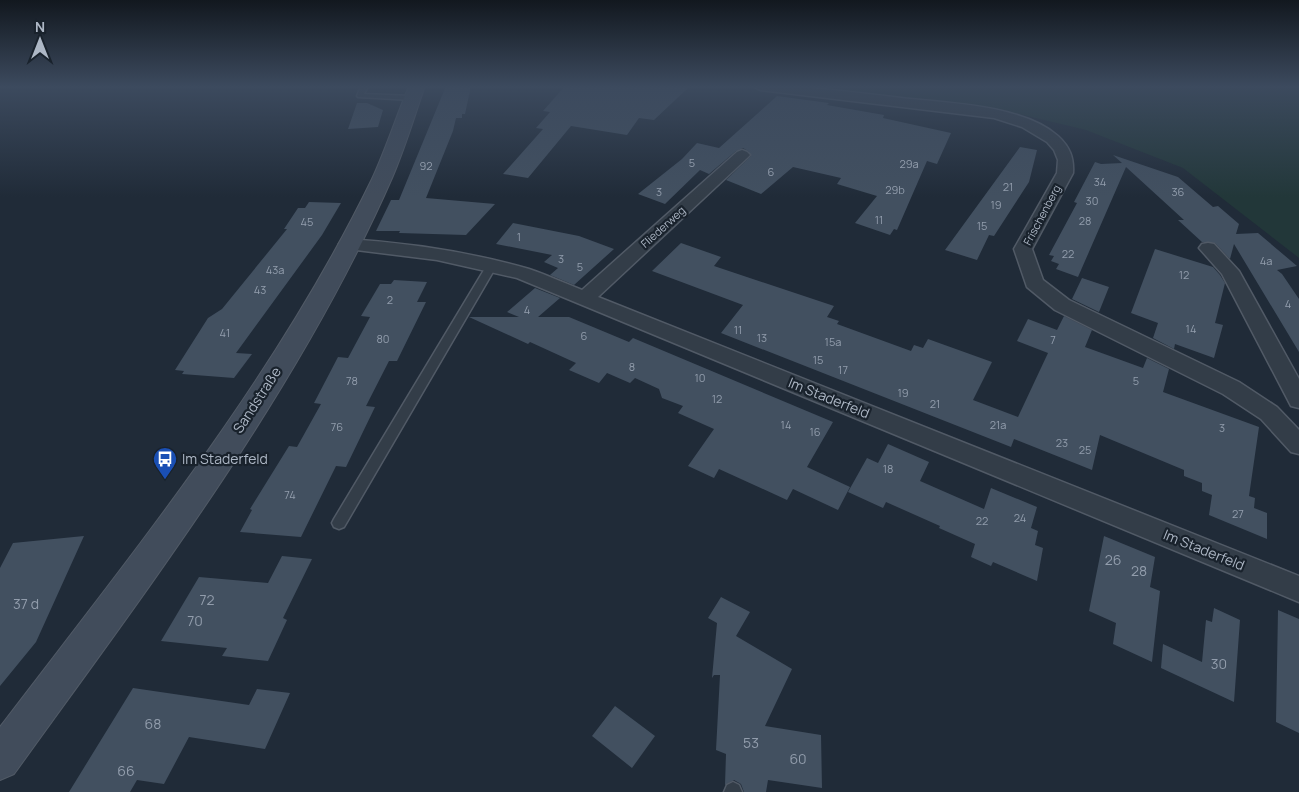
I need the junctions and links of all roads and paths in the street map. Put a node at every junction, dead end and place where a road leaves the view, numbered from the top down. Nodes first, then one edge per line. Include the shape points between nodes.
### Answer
1 (402, 123) edge
2 (1025, 123) edge
3 (742, 155) dead end
4 (348, 244) junction
5 (1208, 248) dead end
6 (492, 265) junction
7 (584, 299) junction
8 (1299, 400) edge
9 (1299, 445) edge
10 (338, 523) dead end
11 (1299, 589) edge
12 (0, 760) edge

1 - 4 street, Sandstraße via 381,179
2 - 9 street, Frischenberg via 1052,139 1063,151 1068,164 1023,249 1034,283 1062,304 1120,335 1231,388 1269,413
3 - 7 street, Fliederweg
4 - 6 street, Im Staderfeld via 382,246
4 - 12 street, Sandstraße via 306,324 204,481
5 - 8 street via 1230,271
6 - 7 street, Im Staderfeld via 524,274
6 - 10 lane
7 - 11 street, Im Staderfeld

